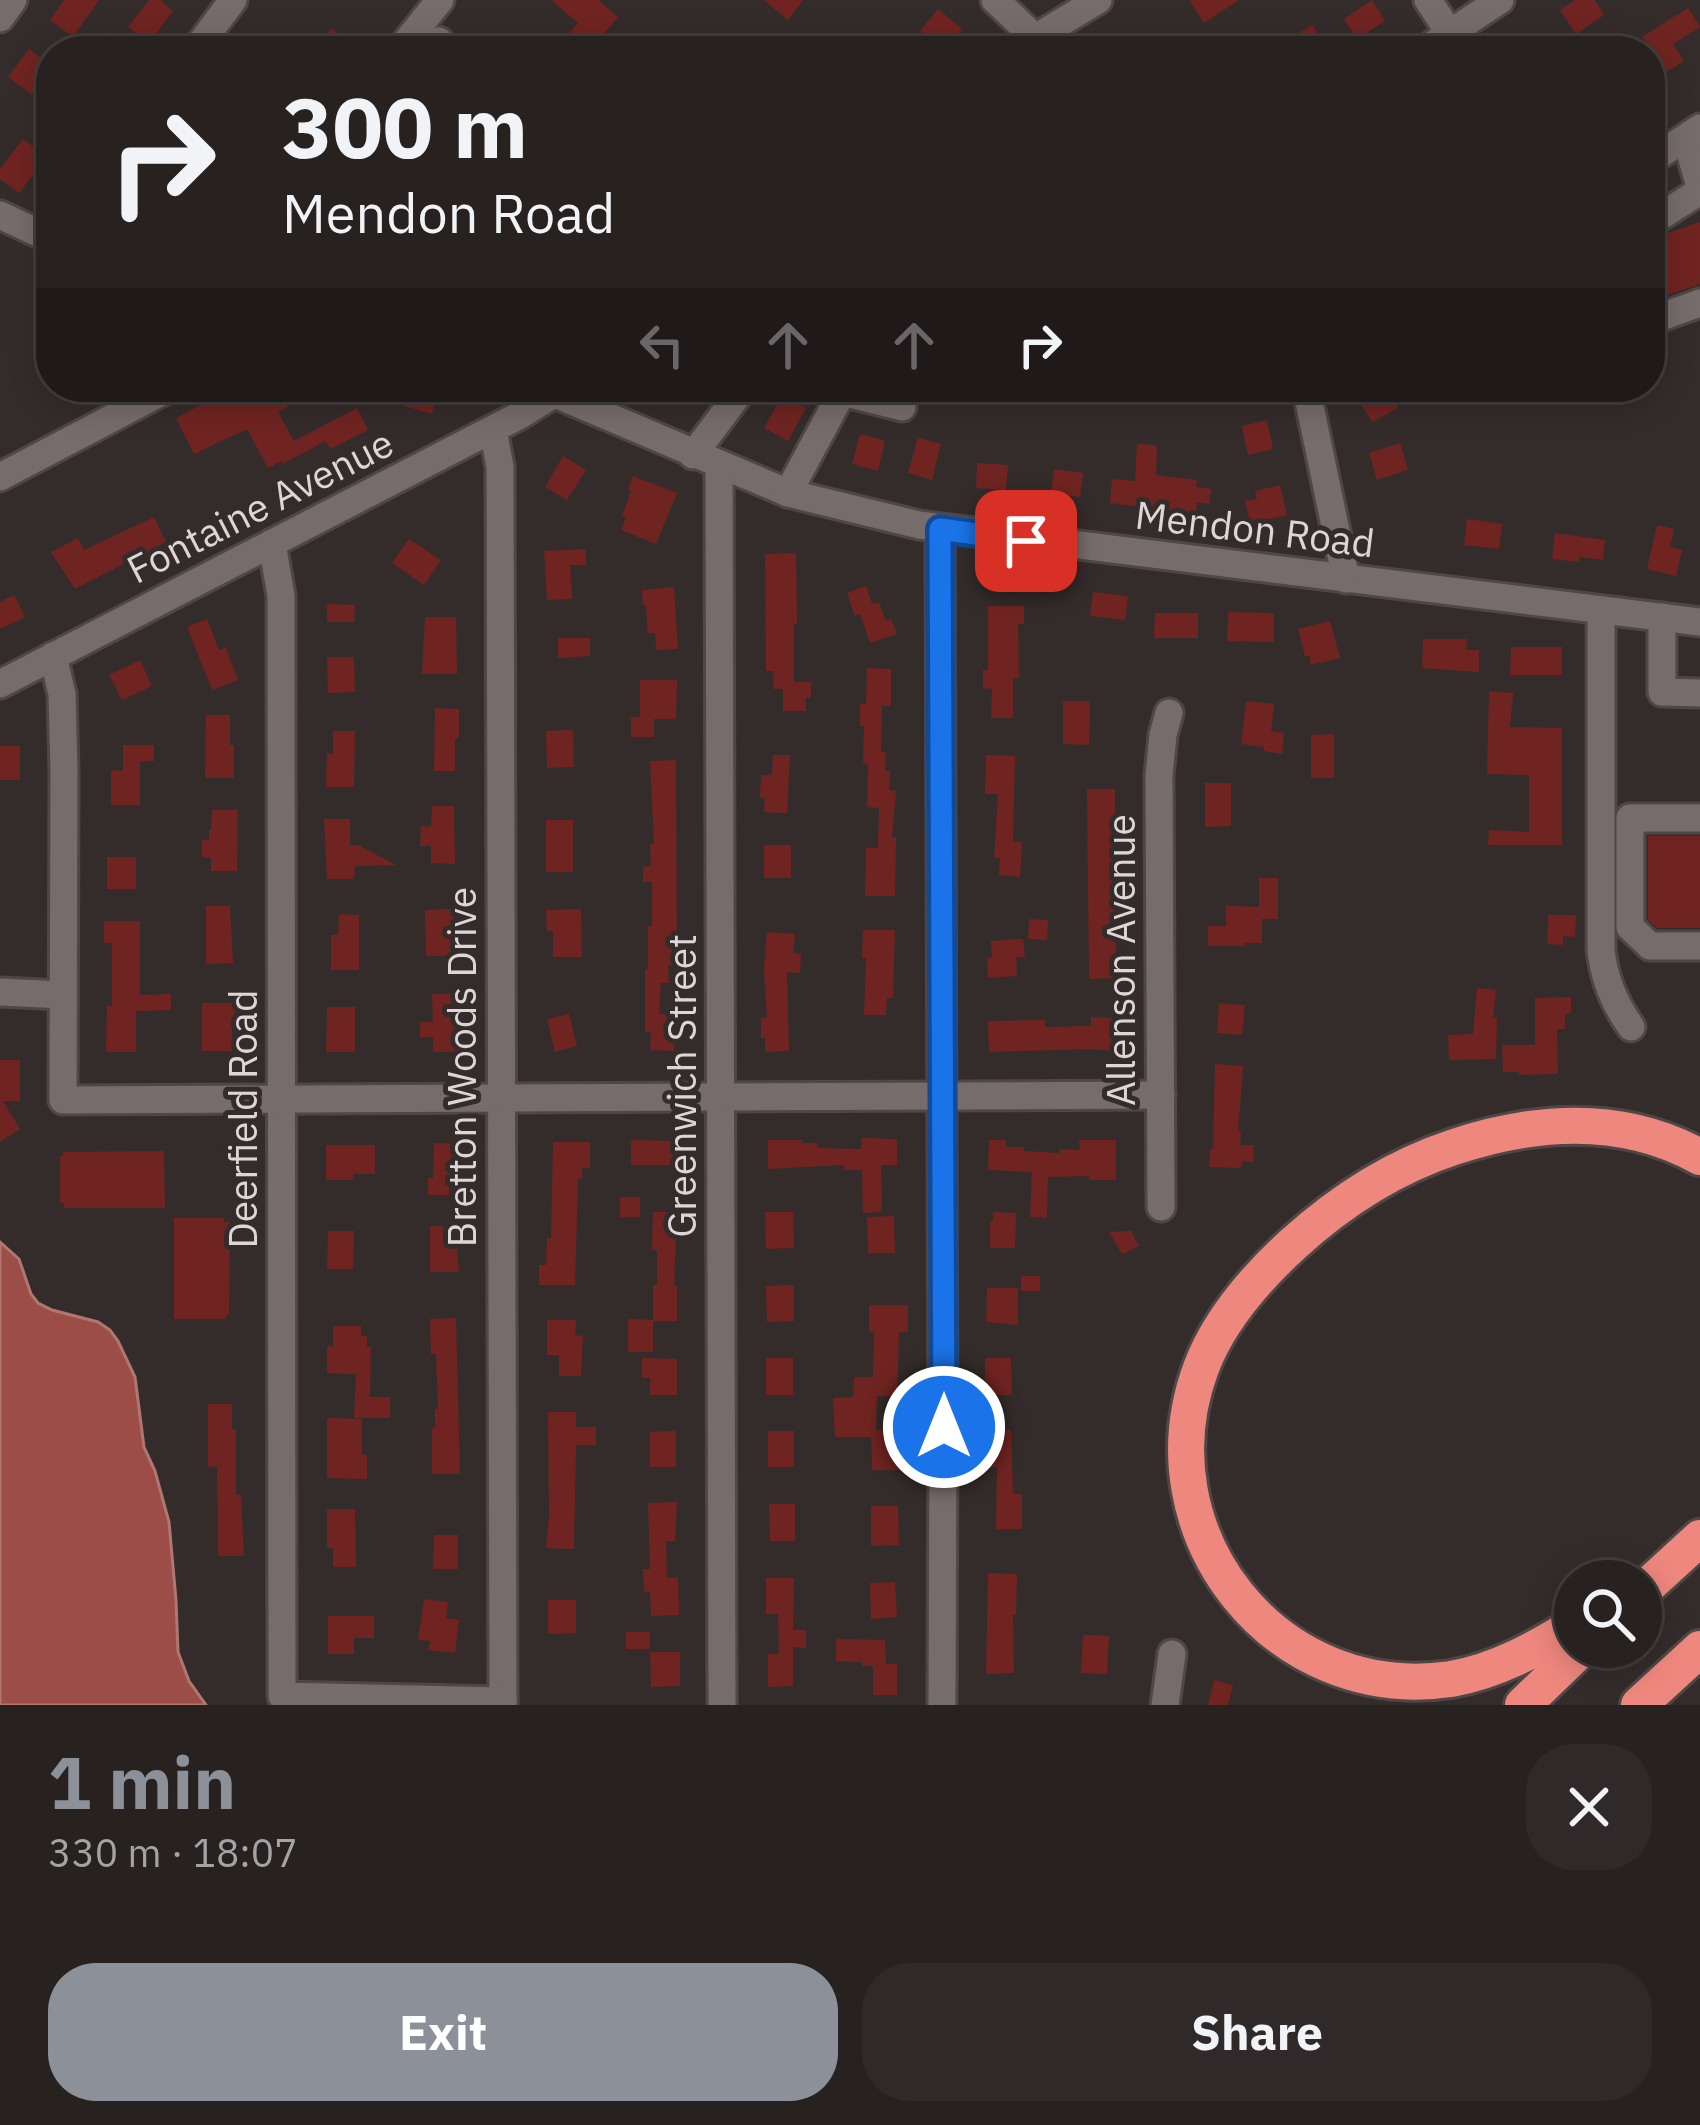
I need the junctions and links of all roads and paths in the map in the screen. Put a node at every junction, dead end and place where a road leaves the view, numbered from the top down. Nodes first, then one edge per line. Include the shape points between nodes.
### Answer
1 (13, 0) edge
2 (233, 0) edge
3 (440, 0) edge
4 (995, 0) edge
5 (1098, 0) edge
6 (1428, 0) edge
7 (1500, 0) edge
8 (0, 18) edge
9 (206, 36) edge
10 (411, 36) edge
11 (1023, 36) edge
12 (1047, 36) edge
13 (1452, 36) edge
14 (1462, 36) edge
15 (1693, 133) edge
16 (1665, 151) edge
17 (1700, 189) edge
18 (1665, 214) edge
19 (4, 226) edge
20 (36, 234) edge
21 (1700, 303) edge
22 (1665, 316) edge
23 (142, 402) edge
24 (530, 402) edge
25 (573, 402) edge
26 (736, 402) edge
27 (836, 402) edge
28 (888, 402) edge
29 (1312, 402) edge
30 (902, 406) dead end
31 (494, 429) junction
32 (706, 460) junction
33 (0, 477) edge
34 (788, 493) junction
35 (940, 529) junction
36 (272, 543) junction
37 (1346, 579) junction
38 (1601, 610) junction
39 (1662, 617) junction
40 (1700, 622) edge
41 (53, 656) junction
42 (0, 684) edge
43 (1700, 693) edge
44 (1169, 713) dead end
45 (1700, 818) edge
46 (1700, 946) edge
47 (0, 992) edge
48 (63, 995) junction
49 (1631, 1027) dead end
50 (1161, 1095) junction
51 (942, 1096) junction
52 (722, 1097) junction
53 (501, 1098) junction
54 (282, 1099) junction
55 (1700, 1157) edge
56 (1161, 1207) dead end
57 (1700, 1538) edge
58 (1662, 1572) edge
59 (1554, 1638) edge
60 (1700, 1649) edge
61 (1172, 1654) dead end
62 (1561, 1668) edge
63 (394, 1702) edge
64 (503, 1703) edge
65 (722, 1705) edge
66 (942, 1705) edge
67 (1165, 1705) edge
68 (1523, 1705) edge
69 (1639, 1705) edge

1 - 8 street
2 - 9 street
3 - 10 street
4 - 11 street
5 - 12 street
6 - 13 street
7 - 14 street
15 - 16 street
15 - 17 street
17 - 18 street
19 - 20 street
21 - 22 street
23 - 33 street
24 - 31 street, Fontaine Avenue
25 - 32 street, Mendon Road
26 - 32 street
27 - 34 street
28 - 30 street
29 - 37 street
31 - 36 street, Fontaine Avenue
31 - 53 street, Bretton Woods Drive
32 - 34 street, Mendon Road
32 - 52 street, Greenwich Street
34 - 35 street, Mendon Road
35 - 37 street, Mendon Road
35 - 51 street
36 - 41 street, Fontaine Avenue
36 - 54 street, Deerfield Road via 281,596
37 - 38 street, Mendon Road
38 - 39 street, Mendon Road
38 - 49 street via 1601,950 1608,985
39 - 40 street, Mendon Road
39 - 43 street via 1662,692
41 - 42 street, Fontaine Avenue
41 - 48 street via 62,703
44 - 50 street, Allenson Avenue via 1159,776
45 - 46 street via 1630,818 1630,927 1650,946
47 - 48 street
48 - 54 street via 63,1100
50 - 51 street
50 - 56 street, Allenson Avenue
51 - 52 street
51 - 66 street
52 - 53 street
52 - 65 street, Greenwich Street
53 - 54 street
53 - 64 street, Bretton Woods Drive
54 - 63 street, Deerfield Road via 282,1696
55 - 59 highway via 1644,1133 1576,1124 1479,1140 1411,1164 1329,1213 1268,1269 1216,1337 1193,1394 1186,1469 1203,1540 1243,1605 1289,1644 1359,1675 1435,1681 1499,1666
57 - 58 highway
60 - 69 highway
61 - 67 street
62 - 68 highway
63 - 64 street

